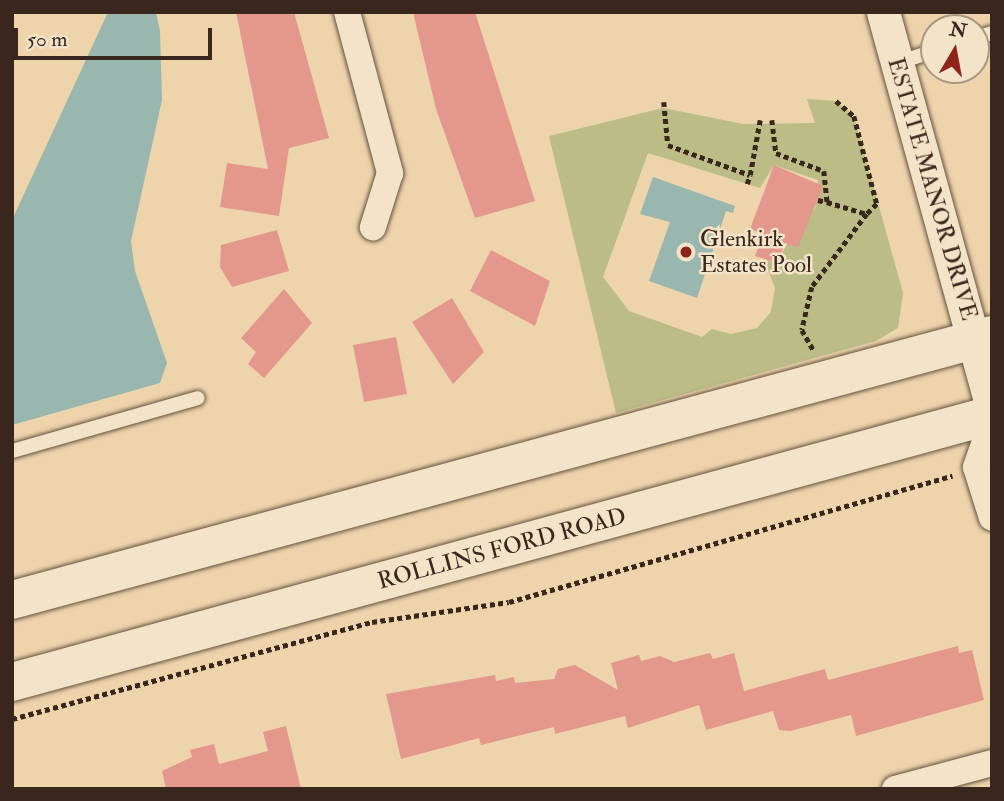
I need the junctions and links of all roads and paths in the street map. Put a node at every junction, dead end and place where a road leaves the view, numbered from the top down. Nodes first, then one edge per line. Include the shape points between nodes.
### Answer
1 (347, 12) edge
2 (883, 12) edge
3 (920, 56) edge
4 (897, 63) junction
5 (836, 101) dead end
6 (664, 102) dead end
7 (760, 120) dead end
8 (772, 120) dead end
9 (750, 175) junction
10 (747, 184) dead end
11 (818, 200) dead end
12 (827, 202) junction
13 (867, 214) junction
14 (373, 227) dead end
15 (983, 337) edge
16 (817, 355) dead end
17 (198, 398) dead end
18 (992, 407) edge
19 (992, 415) edge
20 (992, 421) edge
21 (12, 451) edge
22 (940, 481) dead end
23 (992, 518) edge
24 (12, 600) edge
25 (12, 682) edge
26 (12, 719) edge
27 (992, 763) edge
28 (895, 789) edge

1 - 14 street via 390,173
2 - 4 street, ESTATE MANOR DRIVE
3 - 4 lane
4 - 15 street, ESTATE MANOR DRIVE
5 - 13 path via 854,116 877,204
6 - 9 path via 668,145
7 - 9 path
8 - 12 path via 776,153 824,172
9 - 10 path
11 - 12 path
12 - 13 path
13 - 16 path via 808,297 802,330
15 - 18 street, ESTATE MANOR DRIVE
15 - 24 main road
17 - 21 lane
19 - 25 main road, ROLLINS FORD ROAD
20 - 23 street via 976,467
22 - 26 path via 509,602 372,622
27 - 28 street

